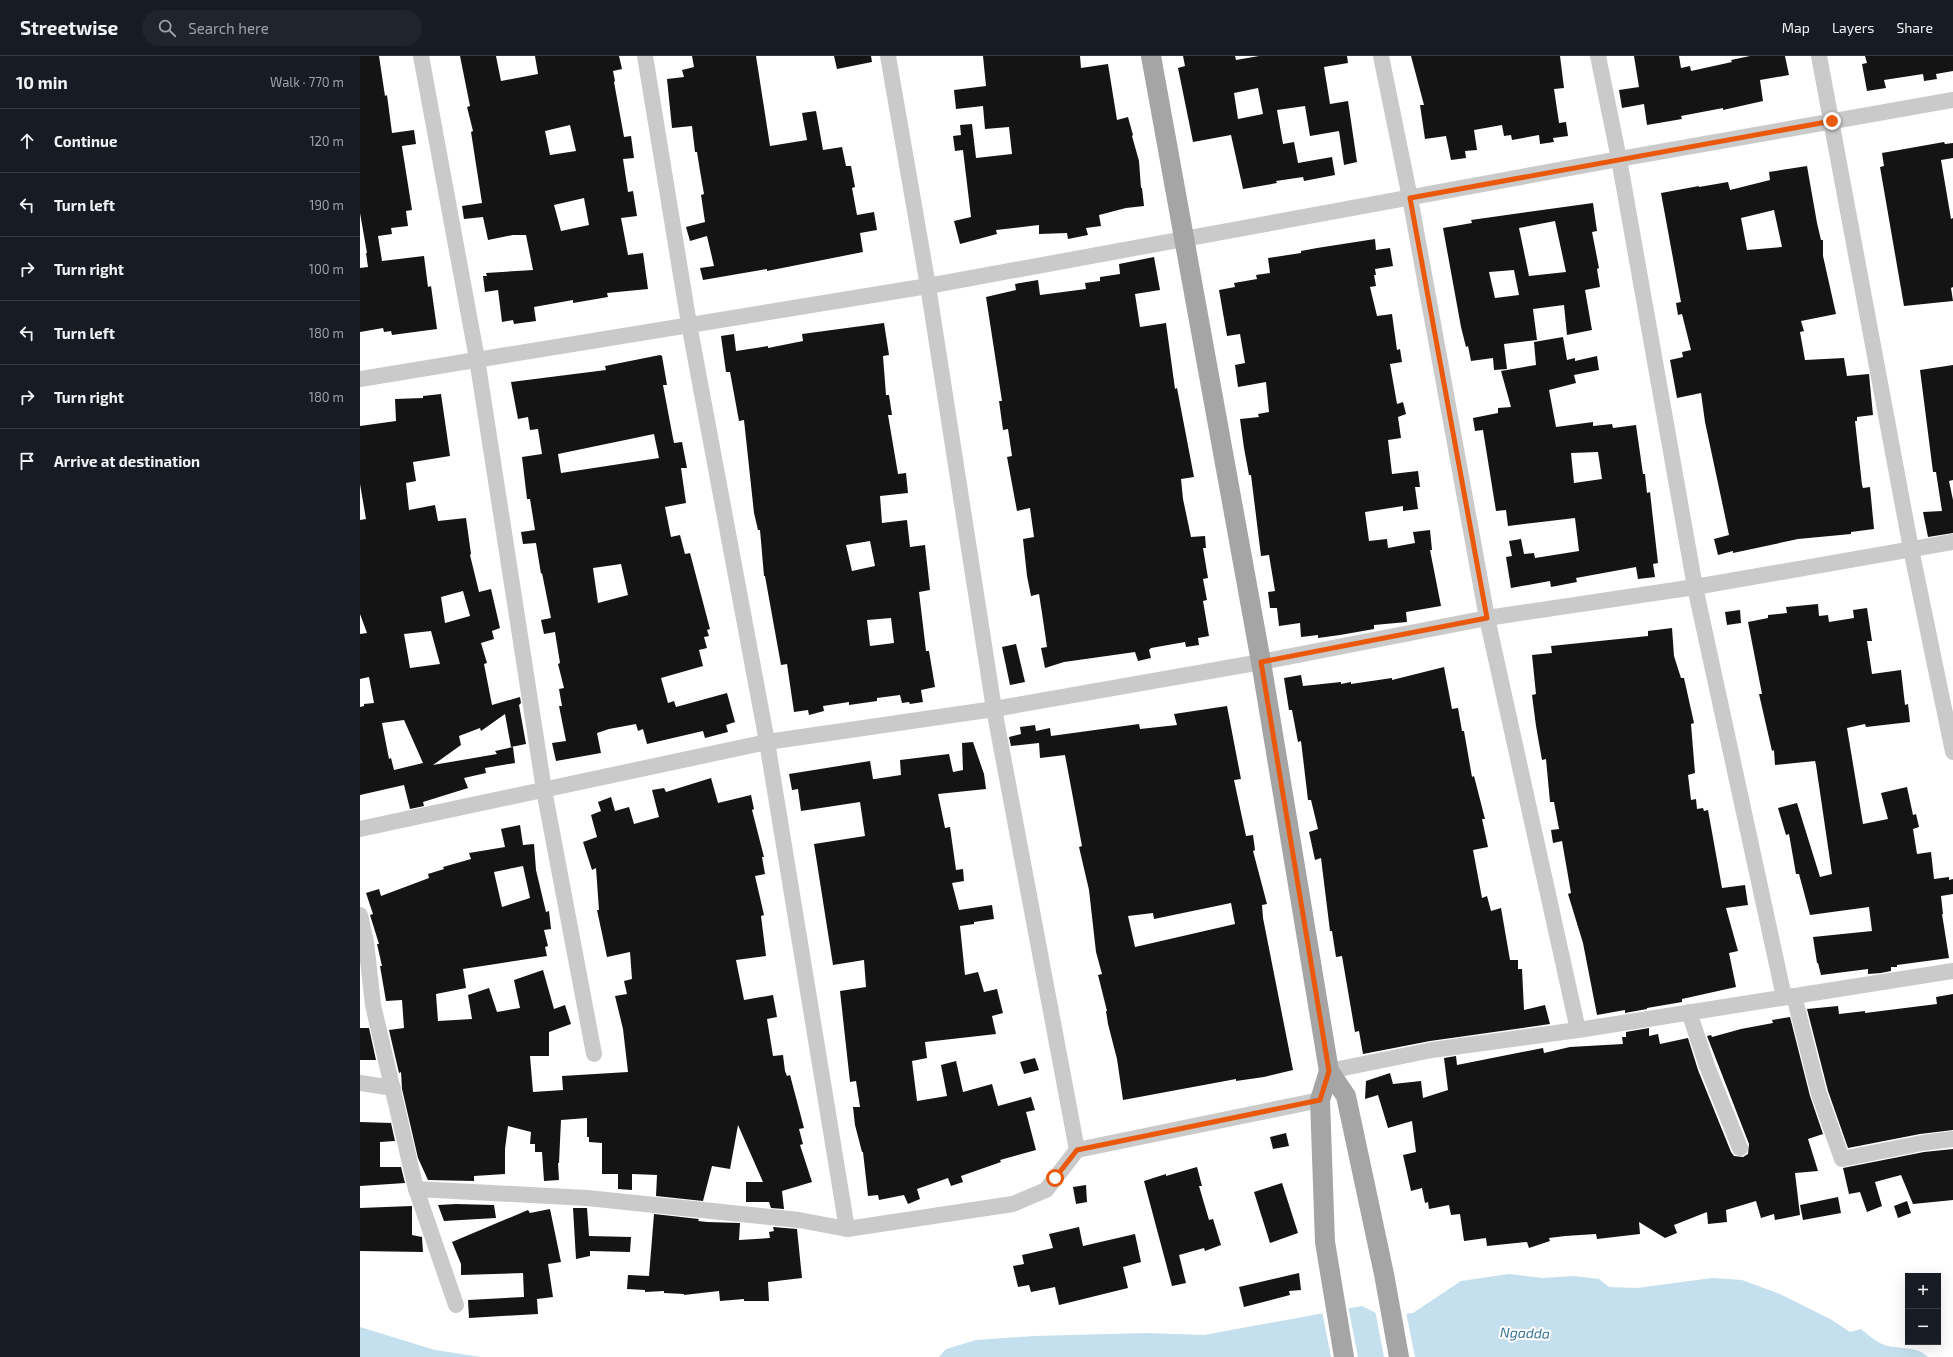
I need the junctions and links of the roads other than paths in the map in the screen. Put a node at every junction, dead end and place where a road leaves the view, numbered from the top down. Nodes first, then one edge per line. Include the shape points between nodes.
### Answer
1 (421, 56) edge
2 (644, 56) edge
3 (888, 56) edge
4 (1151, 56) edge
5 (1381, 56) edge
6 (1598, 56) edge
7 (1819, 56) edge
8 (1953, 100) edge
9 (1832, 121) junction
10 (1619, 159) junction
11 (1410, 198) junction
12 (1184, 238) junction
13 (928, 286) junction
14 (689, 324) junction
15 (477, 359) junction
16 (360, 379) edge
17 (1953, 542) edge
18 (1911, 549) junction
19 (1695, 586) junction
20 (1487, 618) junction
21 (1261, 662) junction
22 (994, 709) junction
23 (767, 742) junction
24 (1953, 752) edge
25 (544, 790) junction
26 (360, 829) edge
27 (360, 915) edge
28 (1953, 971) edge
29 (1789, 996) junction
30 (1689, 1012) junction
31 (1578, 1030) junction
32 (594, 1054) dead end
33 (1329, 1071) junction
34 (360, 1083) edge
35 (393, 1088) junction
36 (1320, 1100) junction
37 (1953, 1139) edge
38 (1740, 1148) dead end
39 (1077, 1150) junction
40 (416, 1188) junction
41 (847, 1229) junction
42 (456, 1305) dead end
43 (1344, 1357) edge
44 (1399, 1357) edge

1 - 15 street
2 - 14 street
3 - 13 street
4 - 12 main road
5 - 11 street
6 - 10 street
7 - 9 street
8 - 9 street
9 - 10 street
9 - 18 street
10 - 11 street
10 - 19 street
11 - 12 street
11 - 20 street
12 - 13 street
12 - 21 main road
13 - 14 street
13 - 22 street
14 - 15 street
14 - 23 street
15 - 16 street
15 - 25 street
17 - 18 street
18 - 19 street
18 - 24 street
19 - 20 street
19 - 29 street
20 - 21 street
20 - 31 street
21 - 22 street
21 - 33 main road
22 - 23 street
22 - 39 street
23 - 25 street
23 - 41 street
25 - 26 street
25 - 32 street
27 - 35 street via 366,942 373,1005
28 - 29 street
29 - 30 street
29 - 37 street via 1842,1159
30 - 31 street
30 - 38 street via 1706,1066
31 - 33 street via 1432,1050
33 - 36 main road
33 - 44 main road via 1346,1096
34 - 35 street
35 - 40 street
36 - 39 street
36 - 43 main road via 1325,1242
39 - 41 street via 1046,1190 1013,1204
40 - 41 street via 587,1198 759,1215
40 - 42 street

